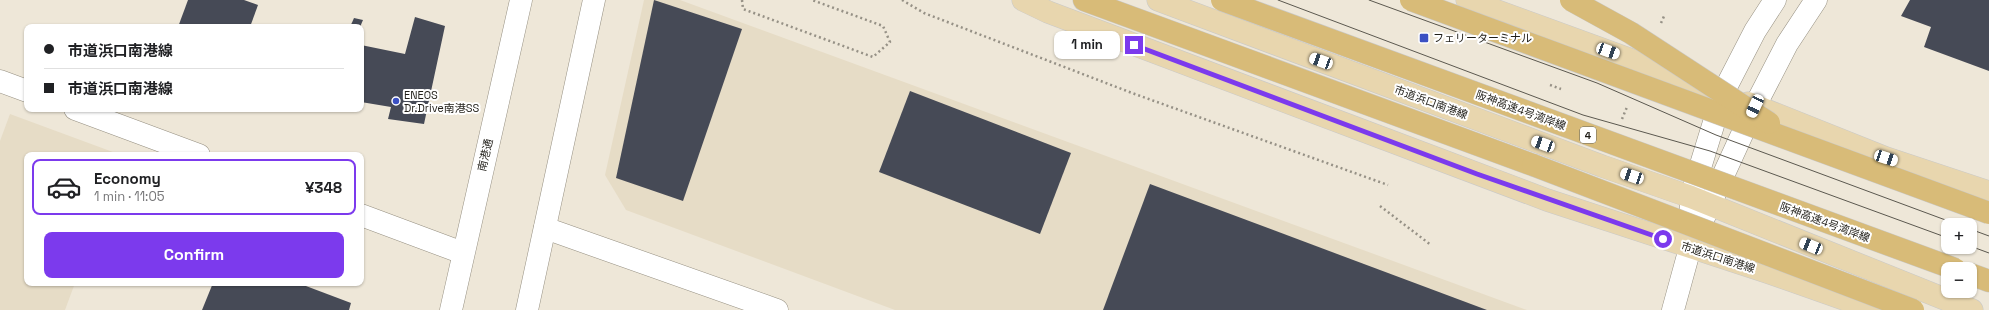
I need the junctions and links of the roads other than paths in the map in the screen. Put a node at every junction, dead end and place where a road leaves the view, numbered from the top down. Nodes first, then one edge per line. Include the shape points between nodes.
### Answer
1 (521, 0) edge
2 (594, 0) edge
3 (1024, 0) edge
4 (1084, 0) edge
5 (1158, 0) edge
6 (1222, 0) edge
7 (1411, 0) edge
8 (1467, 0) edge
9 (1571, 0) edge
10 (1775, 0) edge
11 (1816, 0) edge
12 (0, 81) edge
13 (24, 90) edge
14 (1723, 93) junction
15 (1755, 106) junction
16 (83, 112) edge
17 (1803, 145) junction
18 (191, 152) edge
19 (1986, 189) edge
20 (1701, 201) junction
21 (1989, 213) edge
22 (364, 216) edge
23 (545, 228) junction
24 (1690, 248) junction
25 (463, 253) junction
26 (1941, 264) edge
27 (1977, 277) edge
28 (1989, 281) edge
29 (451, 310) edge
30 (527, 310) edge
31 (777, 310) edge
32 (1673, 310) edge
33 (1875, 310) edge
34 (1913, 310) edge
35 (1972, 310) edge

1 - 25 street, 南港通
2 - 23 street
3 - 24 main road, 市道浜口南港線 via 1048,12 1408,149 1547,200
4 - 34 highway, bridge via 1533,165
5 - 20 main road, 市道浜口南港線
6 - 26 highway, 阪神高速4号湾岸線 / 4, bridge
7 - 17 highway, bridge
8 - 14 main road
9 - 17 highway, bridge via 1631,33
10 - 14 street via 1755,30
11 - 15 street via 1787,44
12 - 13 street
14 - 15 main road
14 - 20 street
15 - 19 main road via 1886,158
15 - 20 street
16 - 18 street
17 - 21 highway, bridge
20 - 24 street
20 - 35 main road, 市道浜口南港線
22 - 25 street
23 - 30 street
23 - 31 street
24 - 32 street
24 - 33 main road, 市道浜口南港線
25 - 29 street, 南港通
27 - 28 highway

